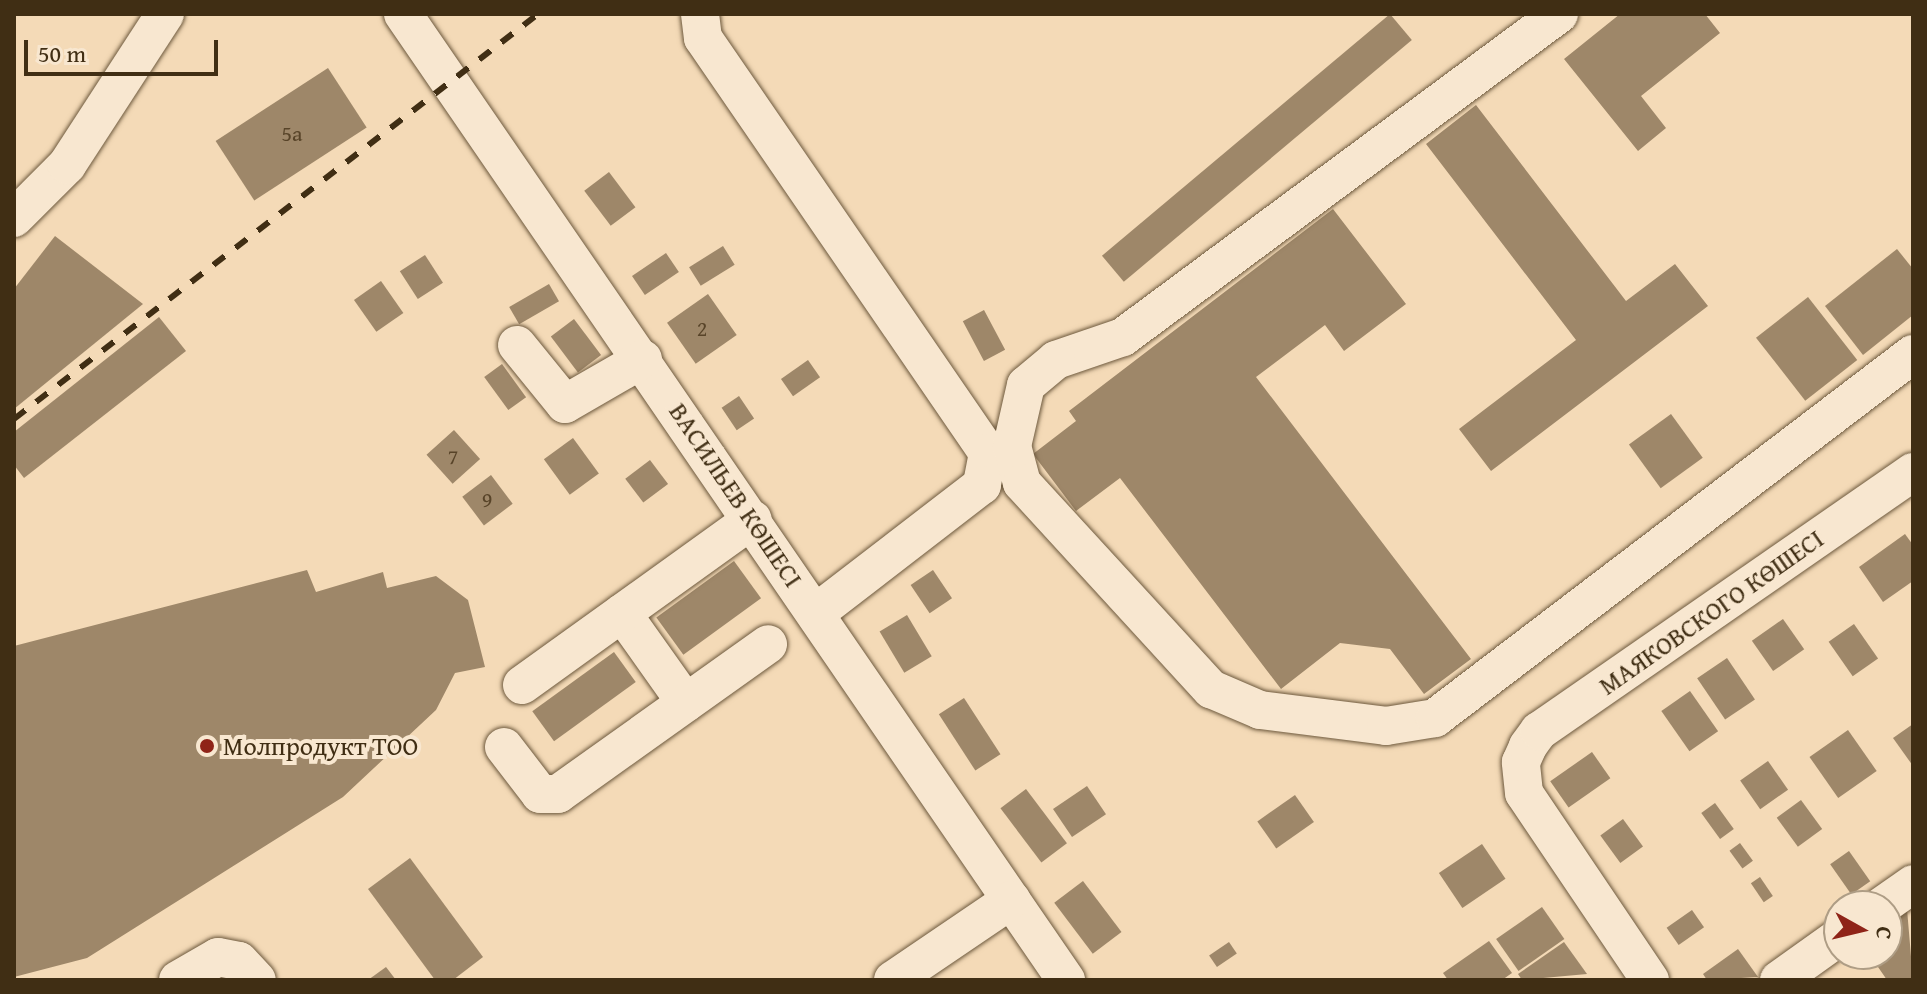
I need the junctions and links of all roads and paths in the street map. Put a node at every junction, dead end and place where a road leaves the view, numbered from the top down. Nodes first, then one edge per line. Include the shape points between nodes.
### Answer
1 (165, 14) edge
2 (403, 14) edge
3 (700, 14) edge
4 (1559, 14) edge
5 (14, 218) edge
6 (517, 345) dead end
7 (1913, 354) edge
8 (643, 359) junction
9 (1913, 472) edge
10 (753, 519) junction
11 (622, 613) junction
12 (816, 613) junction
13 (768, 644) dead end
14 (522, 685) dead end
15 (686, 703) junction
16 (504, 747) dead end
17 (1011, 900) junction
18 (1823, 948) edge
19 (178, 980) edge
20 (257, 980) edge
21 (893, 980) edge
22 (1066, 980) edge
23 (1650, 980) edge
24 (1779, 980) edge

1 - 5 street via 67,165
2 - 8 street, ВАСИЛЬЕВ КӨШЕСІ
3 - 12 street via 703,38 988,453 982,485
4 - 7 street via 1123,337 1056,360 1026,385 1012,446 1022,483 1211,689 1260,710 1386,726 1435,718
6 - 8 street via 565,404
8 - 10 street, ВАСИЛЬЕВ КӨШЕСІ
9 - 23 street, МАЯКОВСКОГО КӨШЕСІ via 1539,731 1521,762 1524,793
10 - 11 street
10 - 12 street, ВАСИЛЬЕВ КӨШЕСІ
11 - 14 street
11 - 15 street
12 - 17 street, ВАСИЛЬЕВ КӨШЕСІ
13 - 15 street
15 - 16 street via 550,796 533,787
17 - 21 street
17 - 22 street, ВАСИЛЬЕВ КӨШЕСІ
18 - 24 street
19 - 20 street via 218,957 239,961

